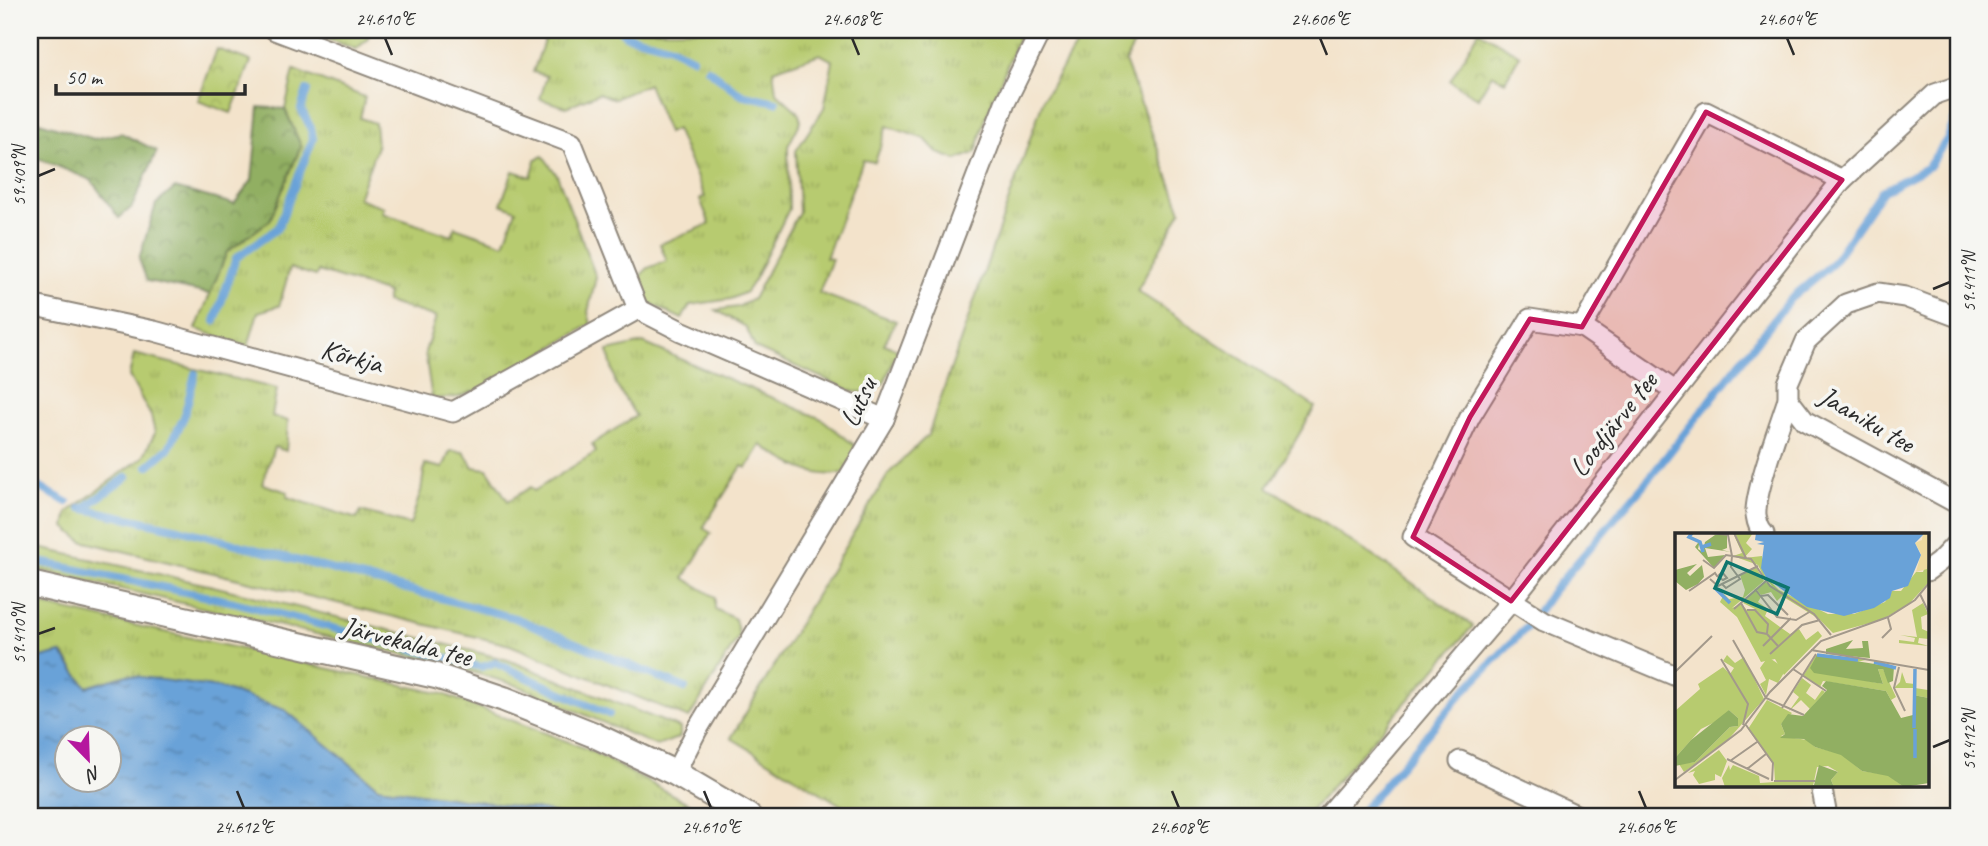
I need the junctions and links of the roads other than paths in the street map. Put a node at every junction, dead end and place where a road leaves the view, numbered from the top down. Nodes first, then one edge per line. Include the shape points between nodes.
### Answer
1 (275, 30) edge
2 (1041, 30) edge
3 (1958, 86) edge
4 (1842, 180) junction
5 (30, 305) edge
6 (638, 309) junction
7 (1958, 317) edge
8 (1582, 327) junction
9 (1675, 391) junction
10 (1788, 399) junction
11 (884, 419) junction
12 (1958, 504) edge
13 (1763, 533) edge
14 (1958, 542) edge
15 (1928, 570) edge
16 (30, 584) edge
17 (1516, 604) junction
18 (1675, 676) edge
19 (1460, 761) dead end
20 (675, 773) junction
21 (1821, 786) edge
22 (748, 816) edge
23 (1328, 816) edge
24 (1578, 816) edge
25 (1827, 816) edge

1 - 6 street via 572,143
2 - 11 street, Lutsu via 1005,103
3 - 4 street, Loodjärve tee via 1935,94
4 - 8 street via 1706,111
4 - 9 street, Loodjärve tee
5 - 6 street, Kõrkja via 154,331 453,412
6 - 11 street
7 - 10 street, Jaaniku tee via 1905,297 1878,293 1846,304 1806,341 1788,383
8 - 9 street
8 - 17 street via 1530,319 1470,417 1413,537
9 - 17 street, Loodjärve tee
10 - 12 street, Jaaniku tee via 1805,421
10 - 13 street, Jaaniku tee via 1760,489 1756,513
11 - 20 street, Lutsu
14 - 15 street
16 - 20 street, Järvekalda tee via 436,676 592,734
17 - 18 street via 1544,621
17 - 23 street, Loodjärve tee
19 - 24 street
20 - 22 street, Järvekalda tee
21 - 25 street

